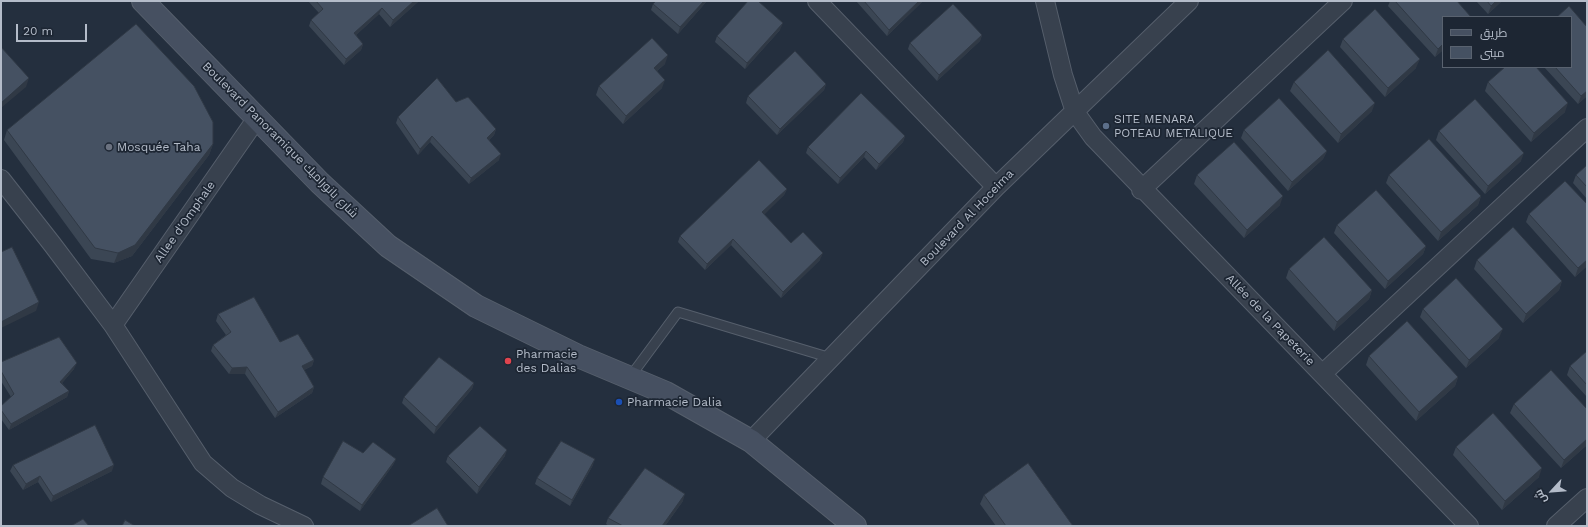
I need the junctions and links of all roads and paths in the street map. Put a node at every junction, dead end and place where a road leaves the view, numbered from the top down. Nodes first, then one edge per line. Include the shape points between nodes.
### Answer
1 (143, 1) edge
2 (817, 1) edge
3 (1045, 1) edge
4 (1189, 1) edge
5 (1343, 1) edge
6 (1075, 112) junction
7 (258, 118) junction
8 (1587, 128) edge
9 (1, 179) edge
10 (996, 187) junction
11 (1142, 190) junction
12 (113, 325) junction
13 (831, 358) junction
14 (1322, 374) junction
15 (630, 377) junction
16 (751, 441) junction
17 (1587, 498) edge
18 (304, 526) edge
19 (855, 526) edge
20 (1469, 526) edge
21 (1556, 526) edge

1 - 7 main road, Boulevard Panoramique شارع بانوراميك
2 - 10 street
3 - 6 street, Allée de la Papeterie
4 - 6 street, Boulevard Al Hoceima
5 - 11 street
6 - 10 street, Boulevard Al Hoceima
6 - 11 street, Allée de la Papeterie via 1092,137
7 - 12 street, Allee d'Omphale
7 - 15 main road, Boulevard Panoramique شارع بانوراميك via 320,183 388,246 476,306 578,356
8 - 14 street
9 - 12 street
10 - 13 street, Boulevard Al Hoceima
11 - 14 street, Allée de la Papeterie
12 - 18 street via 203,463 232,488
13 - 15 lane via 678,312
13 - 16 street, Boulevard Al Hoceima
14 - 20 street, Allée de la Papeterie
15 - 16 main road, Boulevard Panoramique شارع بانوراميك via 678,399
16 - 19 main road, Boulevard Panoramique شارع بانوراميك
17 - 21 street

